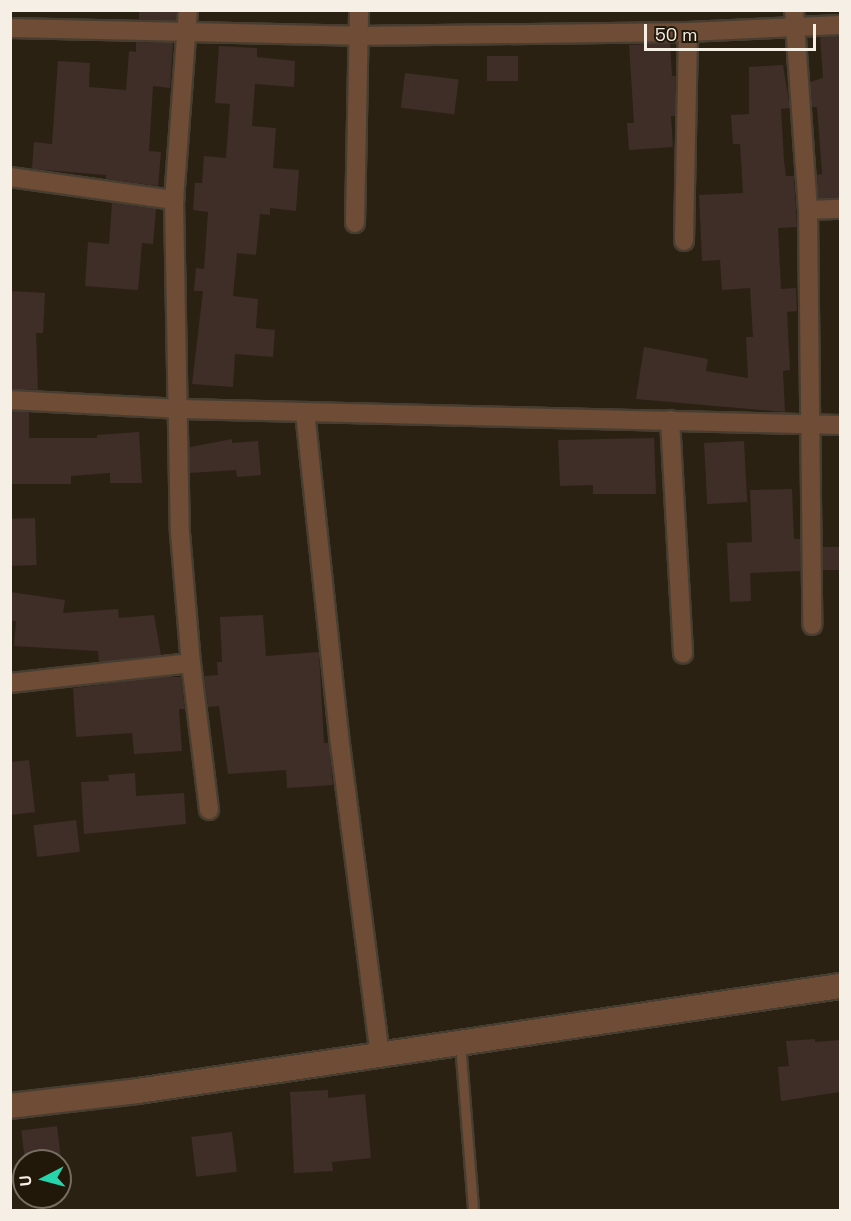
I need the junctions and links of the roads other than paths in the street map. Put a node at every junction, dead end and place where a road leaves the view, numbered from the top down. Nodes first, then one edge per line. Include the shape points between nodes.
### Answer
1 (188, 10) edge
2 (359, 10) edge
3 (795, 19) edge
4 (840, 25) edge
5 (10, 28) edge
6 (186, 32) junction
7 (688, 32) junction
8 (357, 36) junction
9 (10, 177) edge
10 (174, 200) junction
11 (840, 209) edge
12 (808, 210) junction
13 (355, 223) dead end
14 (684, 241) dead end
15 (10, 400) edge
16 (181, 409) junction
17 (305, 412) junction
18 (670, 420) junction
19 (813, 424) junction
20 (840, 425) edge
21 (812, 625) dead end
22 (683, 654) dead end
23 (191, 663) junction
24 (10, 683) edge
25 (209, 810) dead end
26 (840, 986) edge
27 (460, 1043) junction
28 (380, 1054) junction
29 (10, 1106) edge
30 (473, 1210) edge

1 - 6 street
2 - 8 street
3 - 4 street
3 - 7 street
3 - 12 street
5 - 6 street
6 - 8 street
6 - 10 street
7 - 8 street
7 - 14 street
8 - 13 street
9 - 10 street
10 - 16 street
11 - 12 street
12 - 19 street
15 - 16 street
16 - 17 street
16 - 23 street via 180,533
17 - 18 street
17 - 28 street via 339,736
18 - 19 street
18 - 22 street
19 - 20 street
19 - 21 street
23 - 24 street
23 - 25 street
26 - 27 street
27 - 28 street
27 - 30 lane
28 - 29 street

